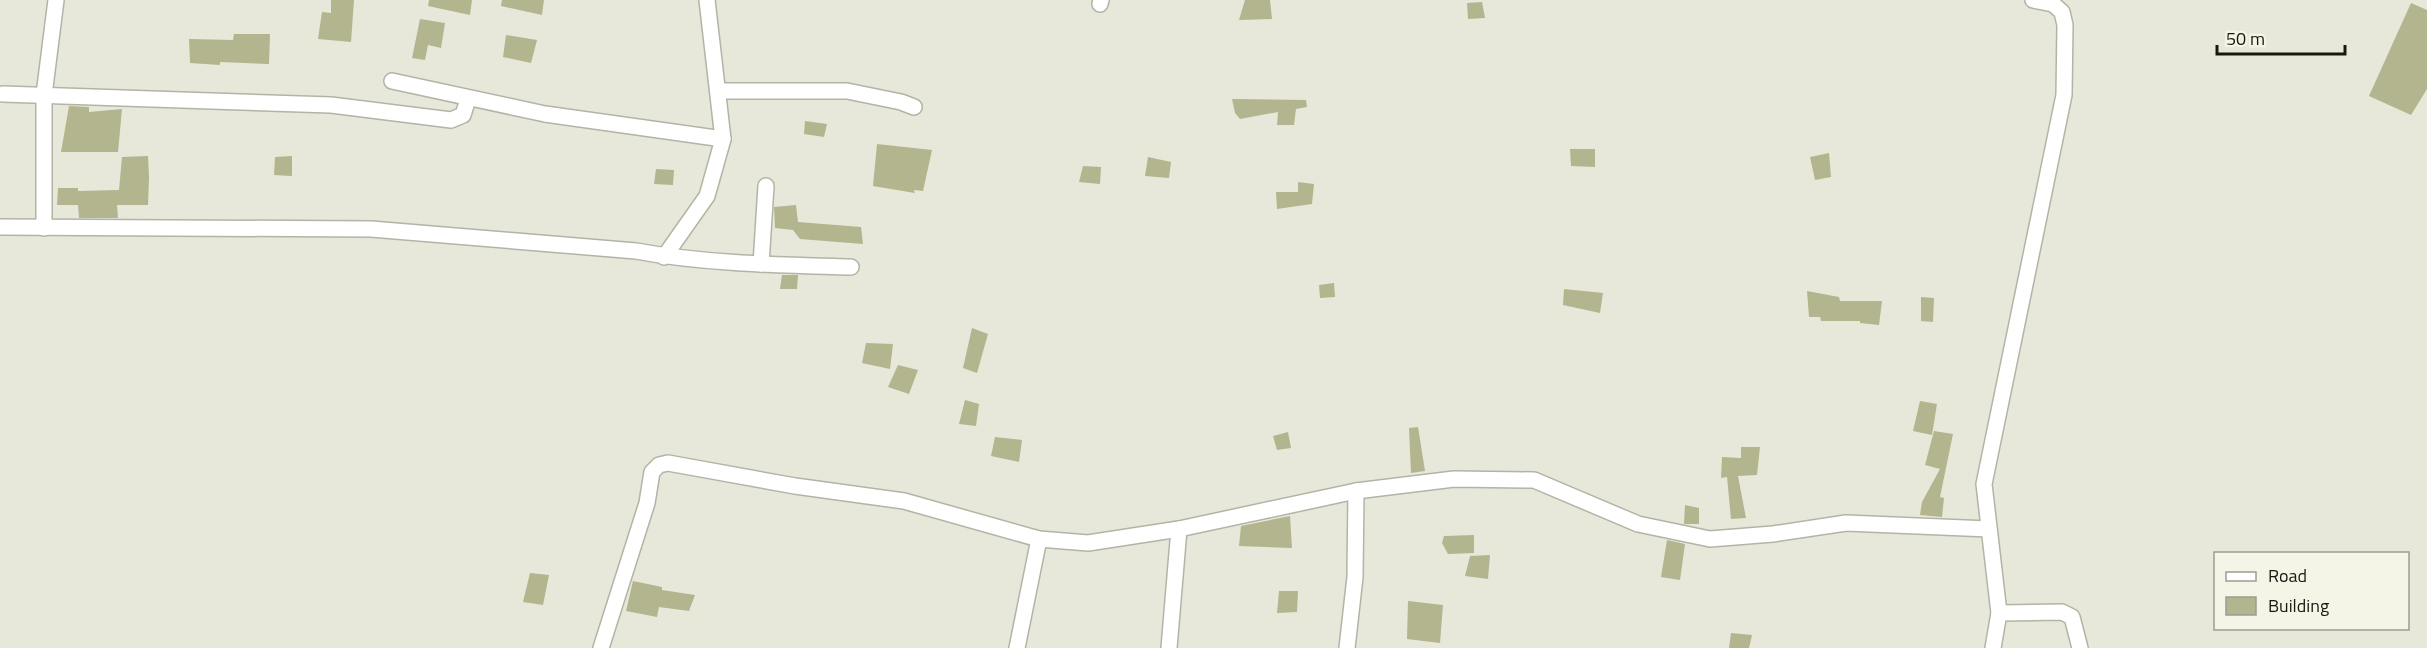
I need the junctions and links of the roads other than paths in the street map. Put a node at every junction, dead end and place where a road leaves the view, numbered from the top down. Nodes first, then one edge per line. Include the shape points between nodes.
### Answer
1 (56, 0) edge
2 (707, 0) edge
3 (2033, 0) edge
4 (392, 81) dead end
5 (719, 91) junction
6 (3, 94) dead end
7 (44, 95) junction
8 (468, 99) junction
9 (914, 107) dead end
10 (723, 139) junction
11 (766, 186) dead end
12 (0, 227) edge
13 (44, 228) junction
14 (664, 256) junction
15 (761, 264) junction
16 (851, 267) dead end
17 (1356, 491) junction
18 (1179, 529) junction
19 (1989, 530) junction
20 (1039, 539) junction
21 (1999, 613) junction
22 (601, 648) edge
23 (1017, 648) edge
24 (1169, 648) edge
25 (1347, 648) edge
26 (1993, 648) edge
27 (2080, 648) edge

1 - 7 street
2 - 5 street
3 - 19 street via 2053,4 2062,12 2064,95 1984,484
4 - 8 street
5 - 9 street via 847,91
5 - 10 street
6 - 7 street
7 - 8 street via 331,105 451,120 463,115
7 - 13 street
8 - 10 street
10 - 14 street via 707,196
11 - 15 street
12 - 13 street
13 - 14 street via 371,229
14 - 15 street
15 - 16 street
17 - 18 street
17 - 19 street via 1454,479 1534,480 1638,524 1710,539 1846,523
17 - 25 street via 1355,578
18 - 20 street via 1088,543
18 - 24 street
19 - 21 street
20 - 22 street via 904,501 668,463 658,465 652,472 647,503
20 - 23 street
21 - 26 street
21 - 27 street via 2062,612 2072,617

